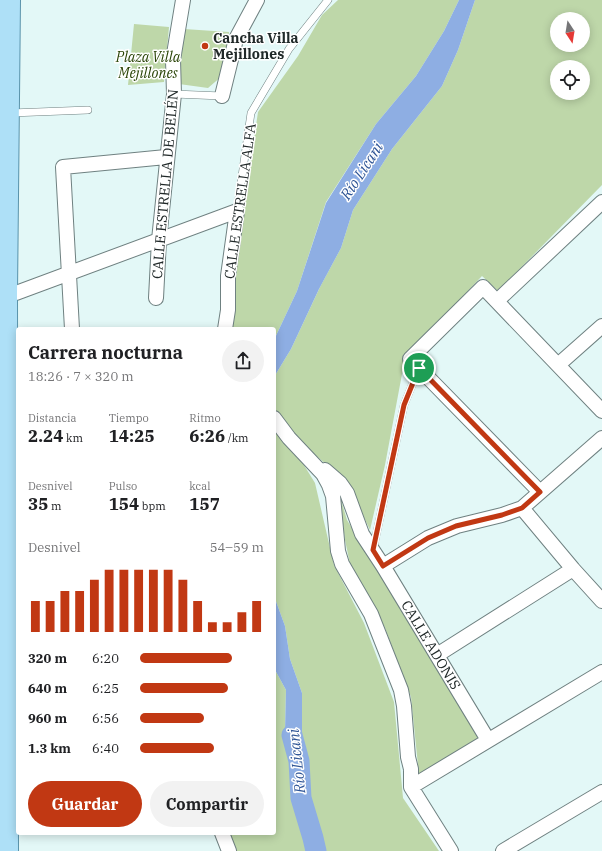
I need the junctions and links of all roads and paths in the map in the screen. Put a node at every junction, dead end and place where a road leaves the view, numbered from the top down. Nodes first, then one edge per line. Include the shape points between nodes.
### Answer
1 (9, 0) edge
2 (183, 0) edge
3 (258, 0) edge
4 (328, 0) edge
5 (174, 94) junction
6 (222, 96) joint
7 (88, 110) dead end
8 (7, 113) junction
9 (166, 157) junction
10 (602, 202) edge
11 (237, 211) junction
12 (159, 240) junction
13 (69, 273) junction
14 (3, 294) edge
15 (156, 298) dead end
16 (497, 301) junction
17 (602, 326) edge
18 (72, 327) edge
19 (225, 327) edge
20 (414, 364) junction
21 (558, 365) junction
22 (602, 412) edge
23 (276, 421) edge
24 (602, 438) edge
25 (308, 458) junction
26 (540, 492) junction
27 (522, 508) junction
28 (373, 550) junction
29 (383, 566) junction
30 (573, 569) junction
31 (602, 601) edge
32 (437, 655) junction
33 (602, 672) edge
34 (488, 740) junction
35 (411, 787) junction
36 (602, 792) edge
37 (223, 835) edge
38 (7, 851) edge
39 (229, 851) edge
40 (451, 851) edge
41 (503, 851) edge

1 - 8 main road
2 - 5 street, CALLE ESTRELLA DE BELÉN via 173,60
3 - 6 street via 236,39
4 - 11 lane, CALLE ESTRELLA ALFA via 289,49 251,113
5 - 6 lane
5 - 9 street, CALLE ESTRELLA DE BELÉN
7 - 8 lane
8 - 14 main road
9 - 12 street, CALLE ESTRELLA DE BELÉN
9 - 13 street via 64,167
10 - 16 street
11 - 12 street
11 - 19 street, CALLE ESTRELLA ALFA via 228,276
12 - 13 street
12 - 15 street, CALLE ESTRELLA DE BELÉN
13 - 14 street via 16,293
13 - 18 street
14 - 38 main road via 9,336
16 - 20 street via 483,287
16 - 21 street
17 - 21 street
20 - 26 street
20 - 28 lane
21 - 22 street
23 - 25 street
24 - 26 street
25 - 28 street, CALLE ADONIS via 340,483 347,493 362,534
25 - 35 street via 323,474 329,485 333,496 338,551 342,564 371,614 401,690
26 - 27 street
27 - 29 street via 456,526 428,538
27 - 30 street
28 - 29 street, CALLE ADONIS
29 - 32 street, CALLE ADONIS
30 - 31 street
30 - 32 street
32 - 34 street, CALLE ADONIS
33 - 34 street
34 - 35 street
35 - 40 street
36 - 41 street
37 - 39 street

